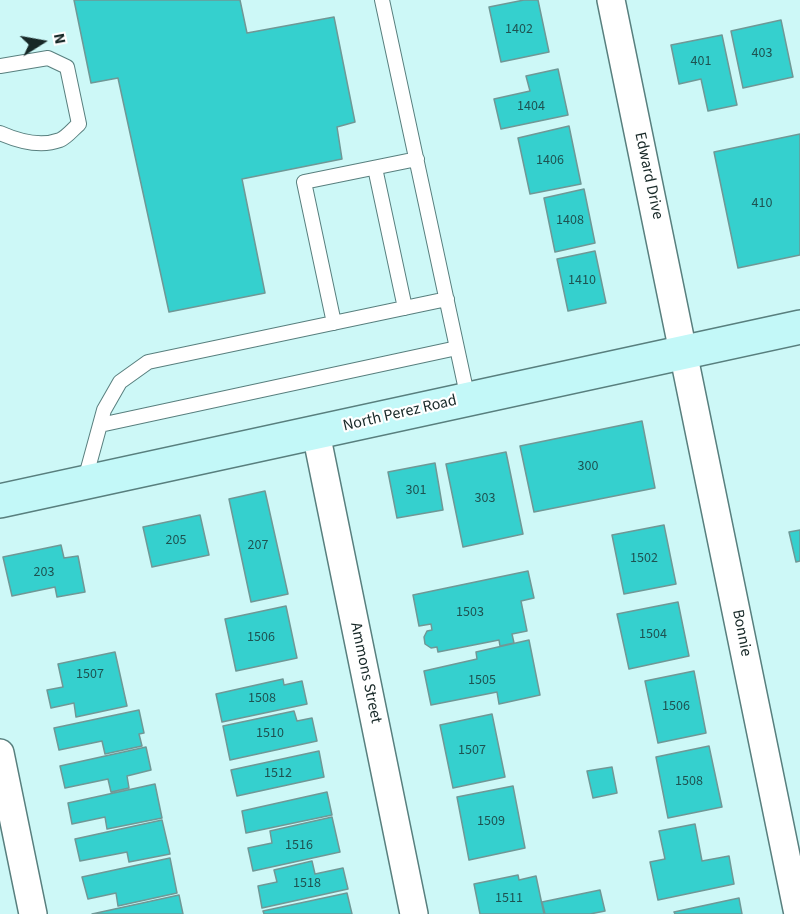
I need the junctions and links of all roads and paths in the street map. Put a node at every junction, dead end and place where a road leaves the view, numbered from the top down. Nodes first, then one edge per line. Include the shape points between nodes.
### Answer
1 (382, 0) edge
2 (611, 0) edge
3 (0, 66) edge
4 (0, 132) edge
5 (417, 159) junction
6 (375, 168) junction
7 (447, 299) junction
8 (405, 308) junction
9 (334, 323) junction
10 (800, 327) edge
11 (457, 348) junction
12 (684, 351) junction
13 (468, 399) junction
14 (100, 424) junction
15 (316, 433) junction
16 (84, 483) junction
17 (0, 501) edge
18 (0, 753) edge
19 (33, 914) edge
20 (414, 914) edge
21 (798, 914) edge

1 - 5 lane
2 - 12 street, Edward Drive
3 - 4 lane via 48,58 67,67 79,124 62,139 41,143
5 - 6 lane
5 - 7 lane
6 - 8 lane
6 - 9 lane via 304,182
7 - 8 lane
7 - 11 lane
8 - 9 lane
9 - 14 lane via 148,362 120,382
10 - 12 street, North Perez Road
11 - 13 lane
11 - 14 lane
12 - 13 street, North Perez Road
12 - 21 street, Bonnie
13 - 15 street, North Perez Road
14 - 16 lane
15 - 16 street, North Perez Road
15 - 20 street, Ammons Street
16 - 17 street, North Perez Road
18 - 19 street

